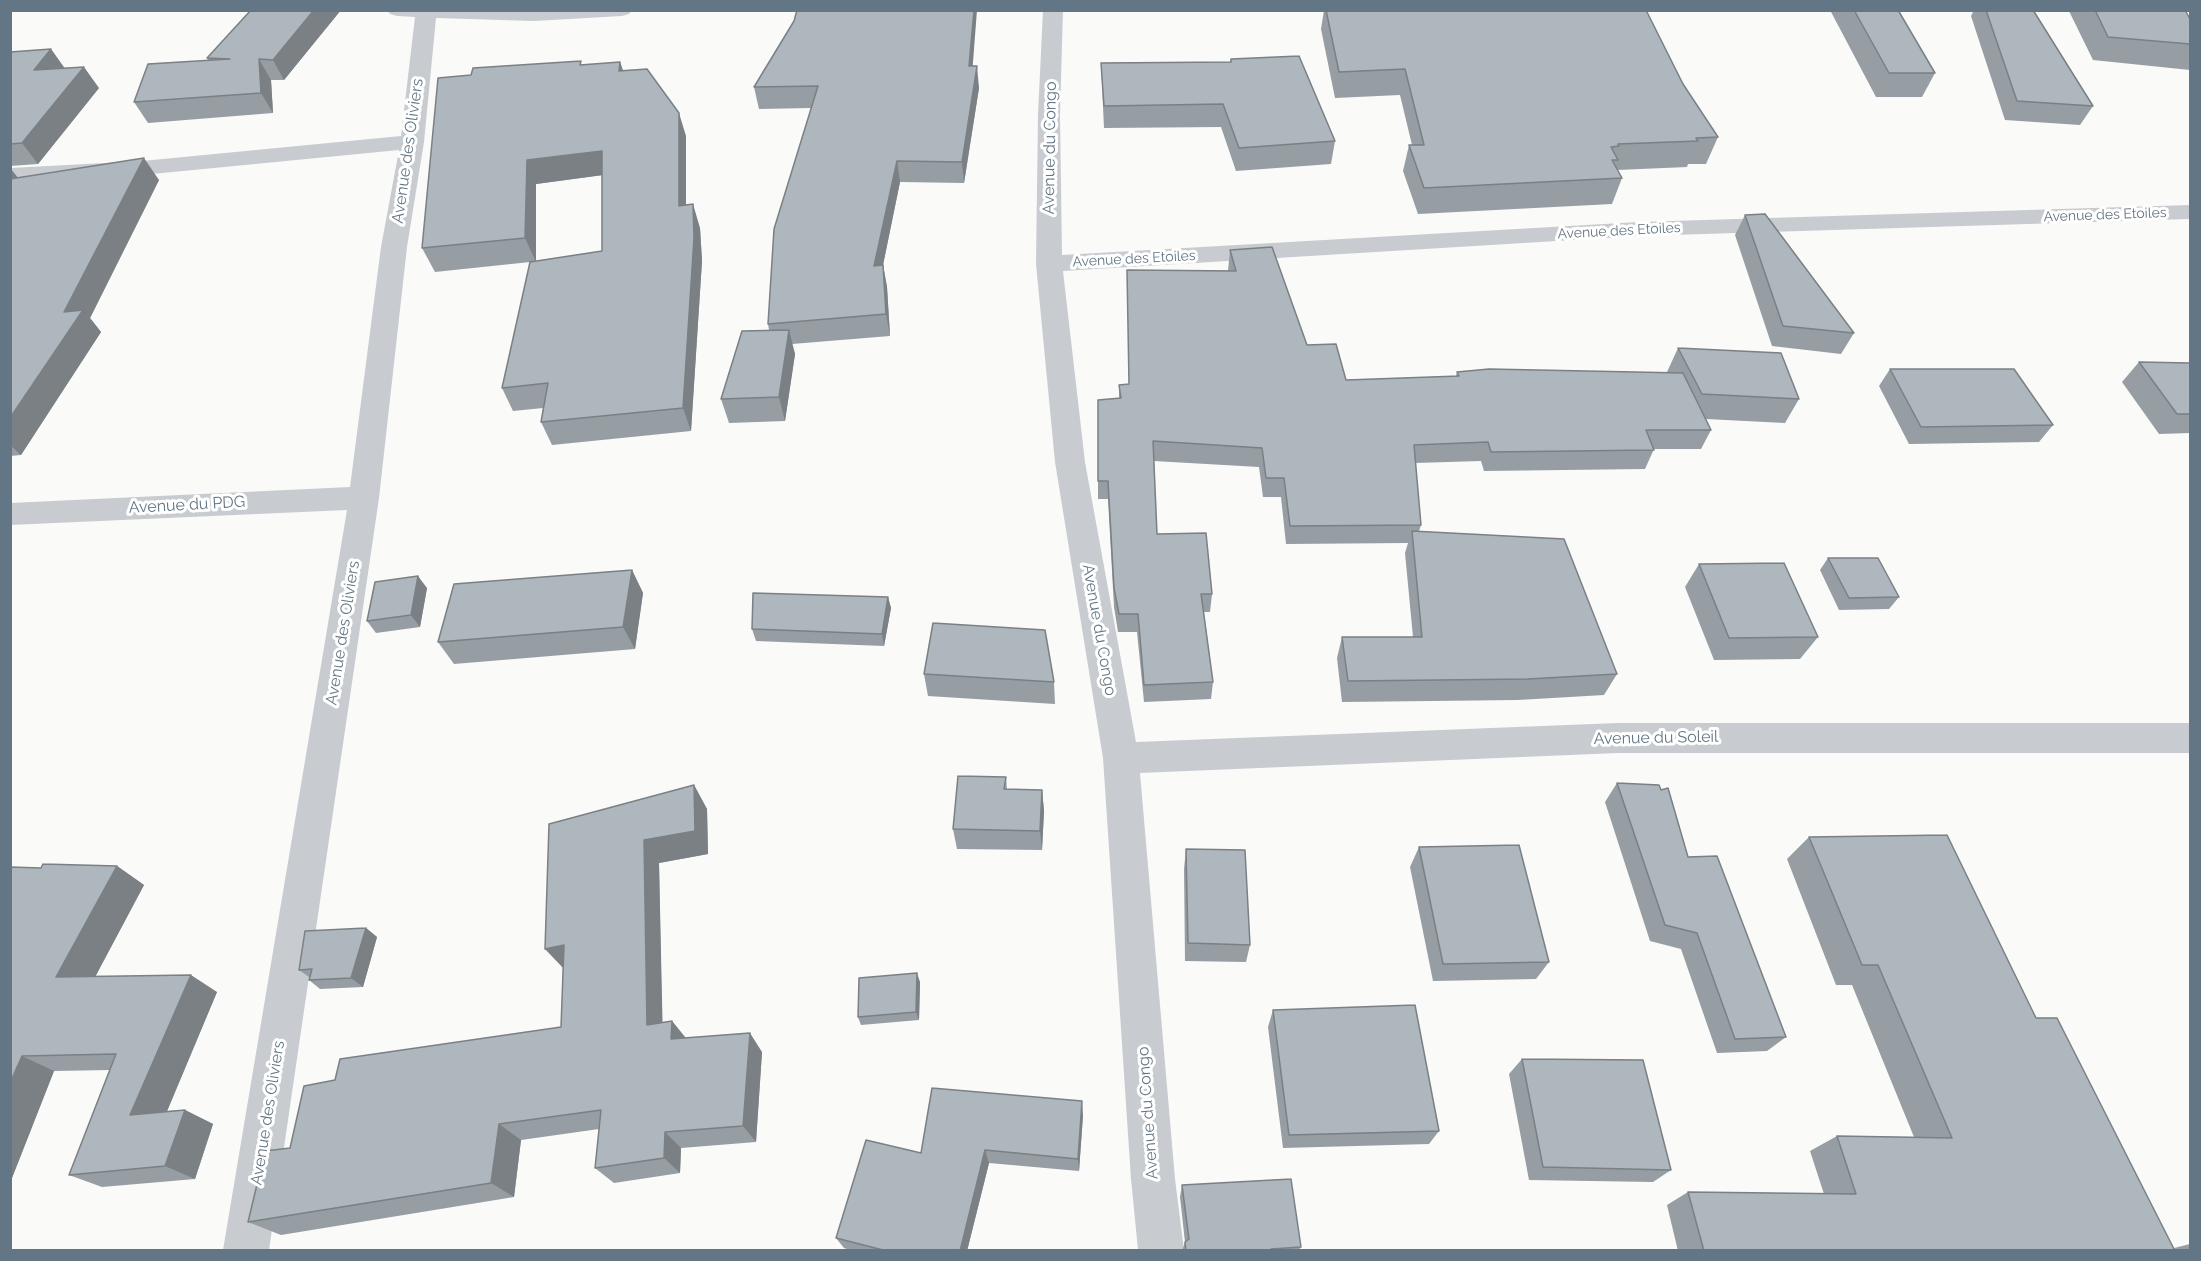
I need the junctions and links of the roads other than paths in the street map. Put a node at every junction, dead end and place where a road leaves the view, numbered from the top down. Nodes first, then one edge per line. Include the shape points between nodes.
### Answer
1 (622, 10) edge
2 (1053, 10) edge
3 (412, 12) edge
4 (412, 142) junction
5 (10, 175) edge
6 (2190, 212) edge
7 (1049, 264) junction
8 (364, 498) junction
9 (10, 514) edge
10 (2190, 738) edge
11 (1121, 758) junction
12 (246, 1251) edge
13 (1161, 1251) edge

1 - 3 street via 534,15
2 - 7 street, Avenue du Congo
3 - 4 street, Avenue des Oliviers
4 - 5 street via 142,168
4 - 8 street, Avenue des Oliviers via 394,247
6 - 7 street, Avenue des Etoiles via 1639,229
7 - 11 street, Avenue du Congo via 1070,462
8 - 9 street, Avenue du PDG
8 - 12 street, Avenue des Oliviers
10 - 11 street, Avenue du Soleil via 1618,738
11 - 13 street, Avenue du Congo

